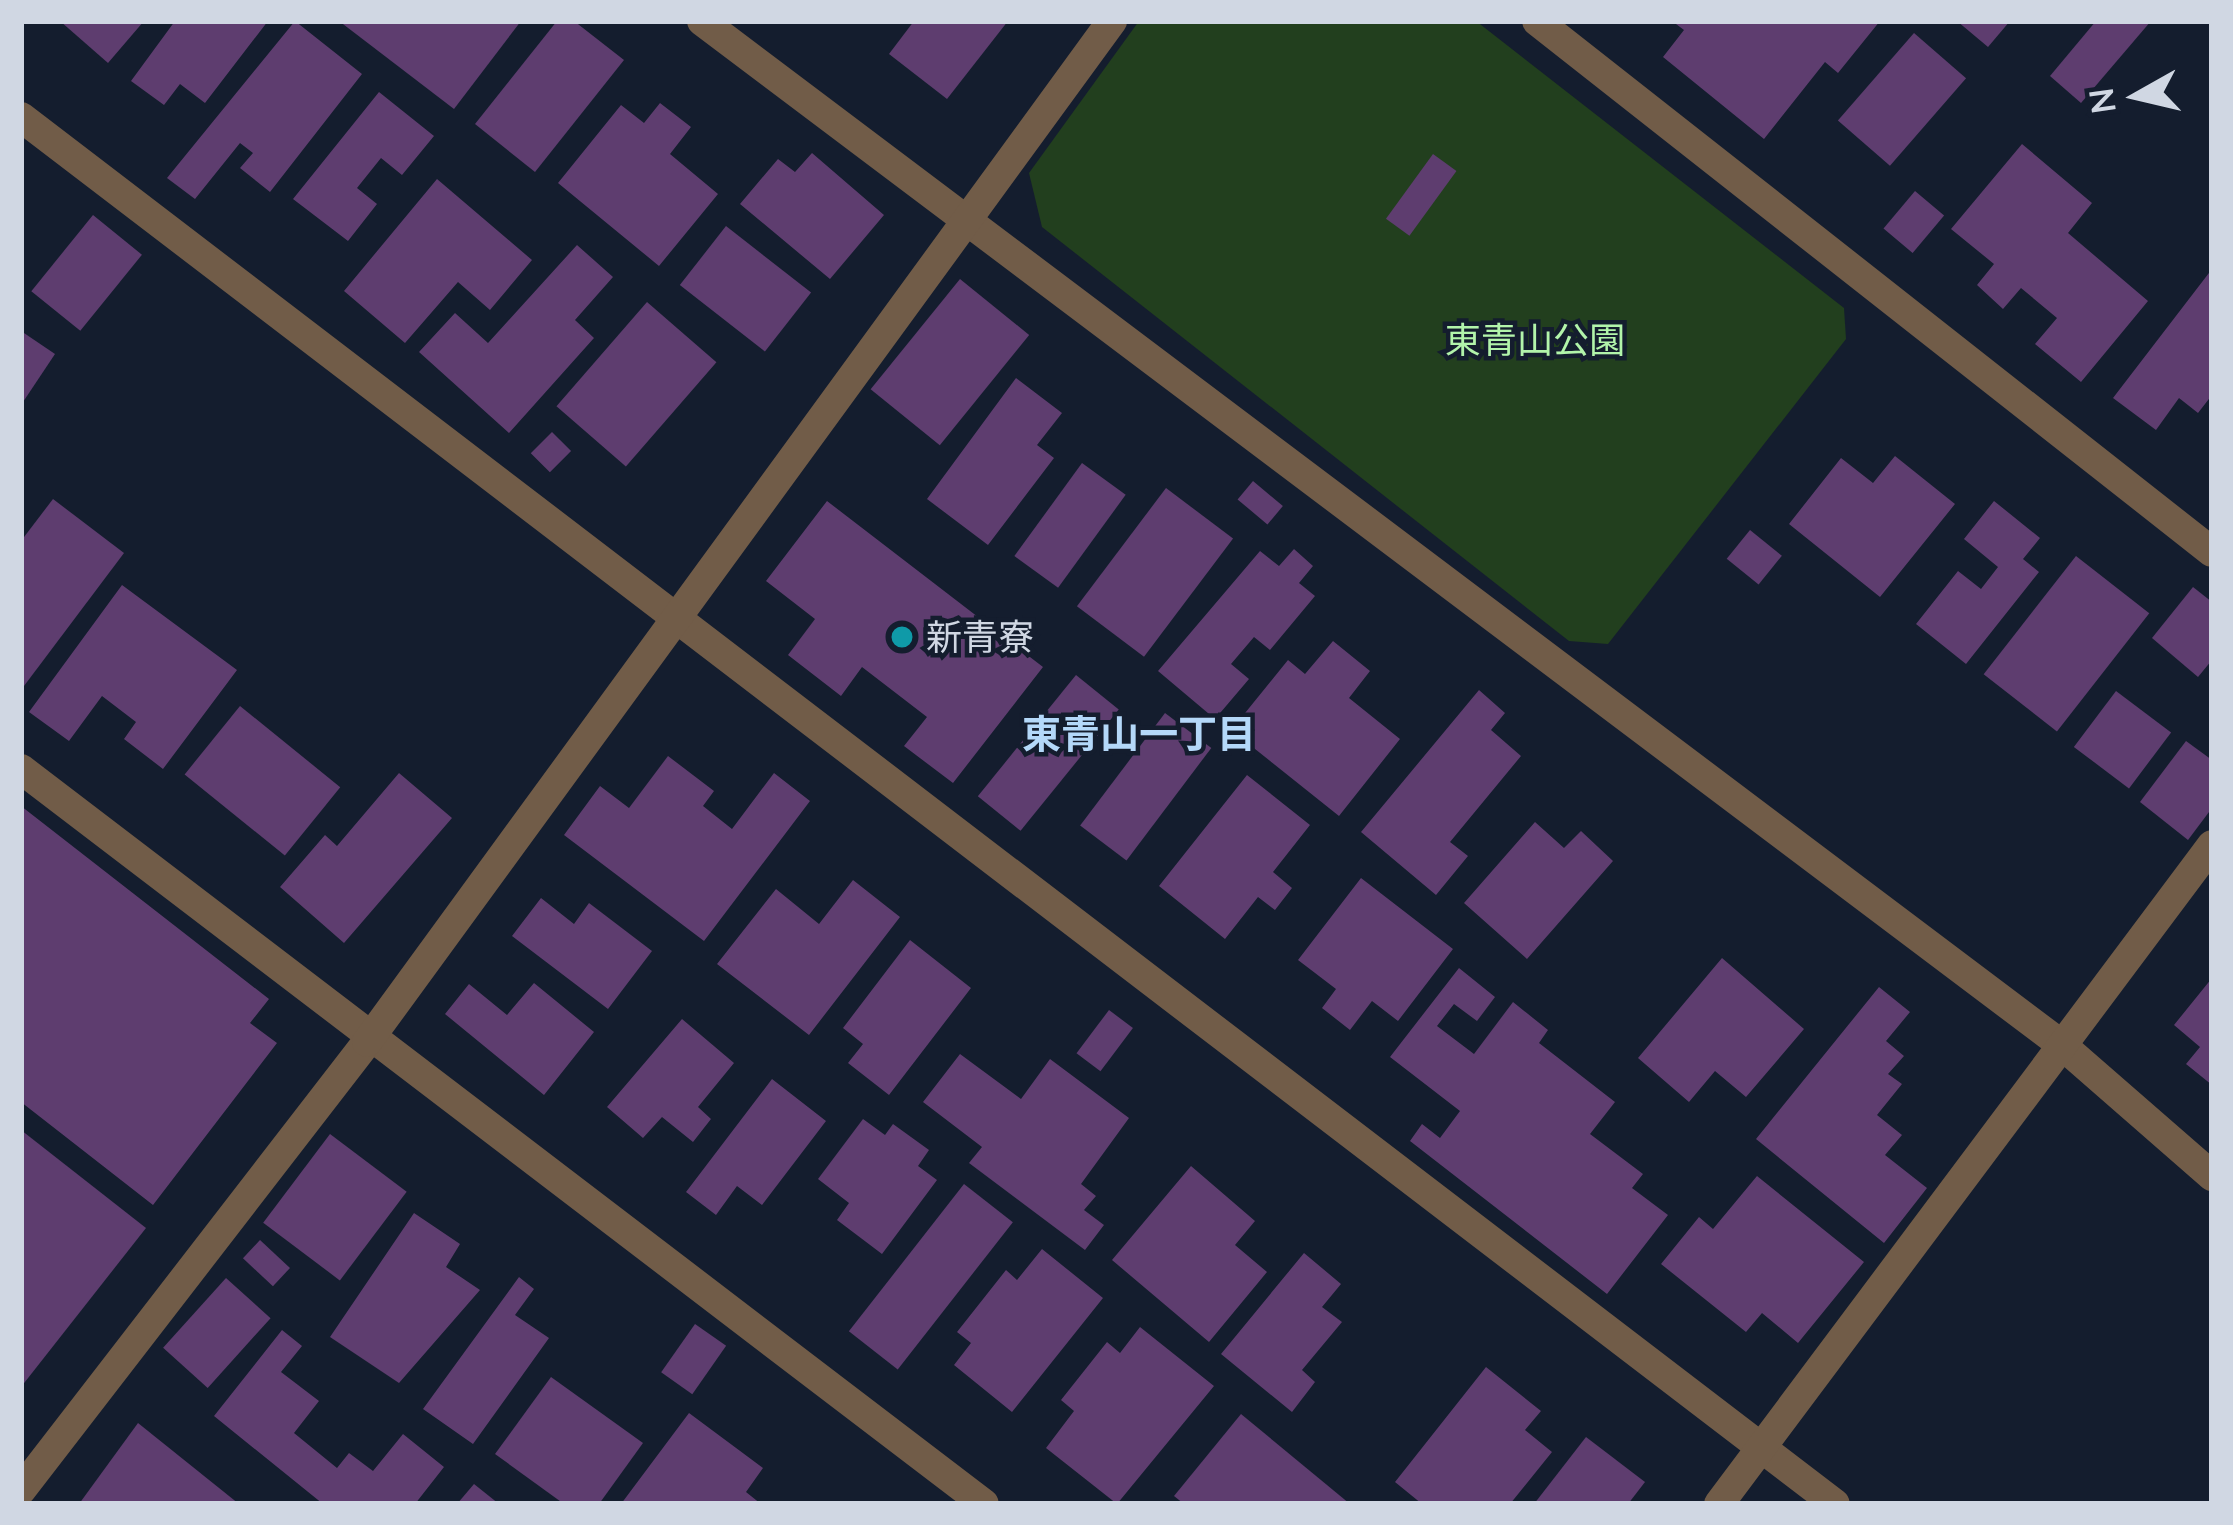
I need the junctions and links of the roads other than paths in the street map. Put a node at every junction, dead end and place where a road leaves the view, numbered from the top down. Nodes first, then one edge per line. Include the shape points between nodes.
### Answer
1 (702, 21) edge
2 (1112, 21) edge
3 (1537, 21) edge
4 (21, 116) edge
5 (963, 218) junction
6 (2212, 552) edge
7 (674, 619) junction
8 (21, 769) edge
9 (2212, 845) edge
10 (367, 1042) junction
11 (2063, 1046) junction
12 (2212, 1176) edge
13 (1764, 1446) junction
14 (21, 1490) edge
15 (984, 1504) edge
16 (1719, 1504) edge
17 (1835, 1504) edge

1 - 5 street
2 - 5 street
3 - 6 street
4 - 7 street
5 - 7 street
5 - 11 street
7 - 10 street
7 - 13 street
8 - 10 street
9 - 11 street
10 - 14 street
10 - 15 street
11 - 12 street
11 - 13 street
13 - 16 street
13 - 17 street

